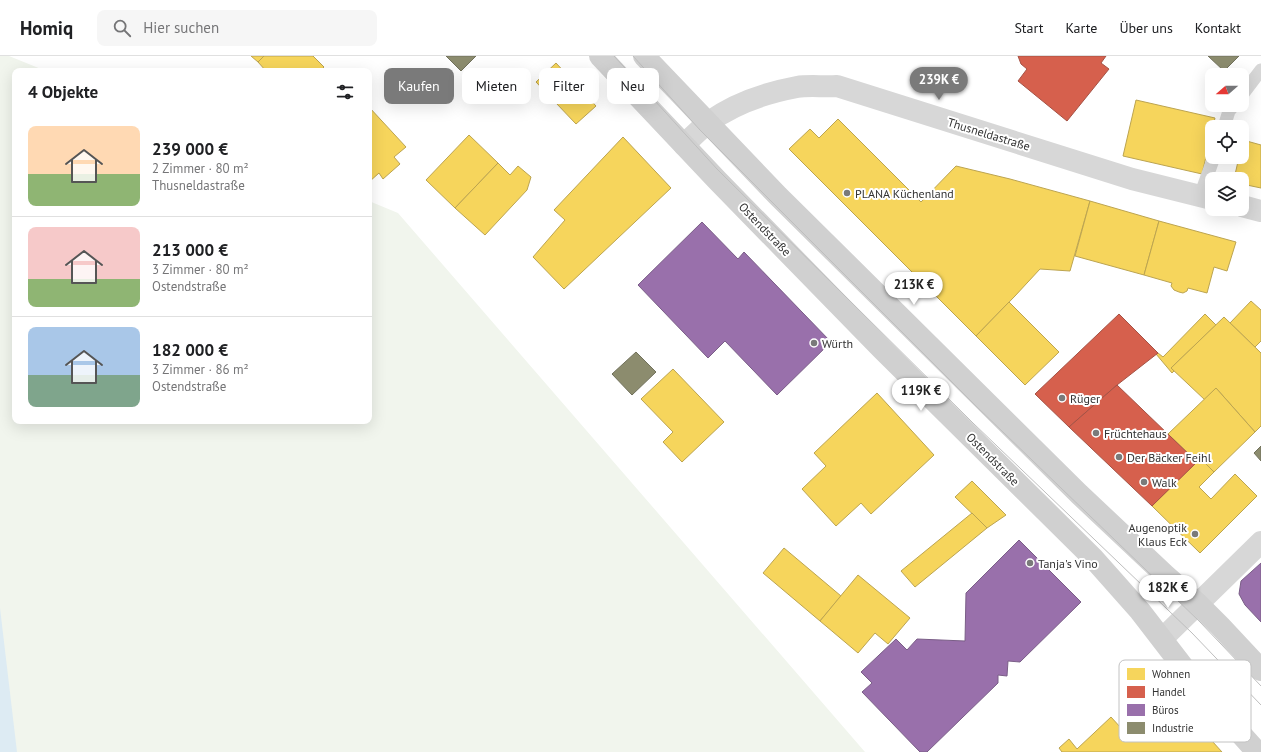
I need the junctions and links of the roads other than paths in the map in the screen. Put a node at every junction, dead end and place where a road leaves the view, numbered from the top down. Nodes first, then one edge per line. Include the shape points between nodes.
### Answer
1 (600, 56) edge
2 (644, 56) edge
3 (1261, 70) edge
4 (1249, 86) edge
5 (708, 123) junction
6 (684, 145) junction
7 (1205, 197) edge
8 (1249, 208) edge
9 (1261, 211) edge
10 (1261, 542) edge
11 (1198, 604) junction
12 (1162, 639) junction
13 (1178, 660) edge
14 (1261, 670) edge
15 (1248, 742) edge
16 (1257, 752) edge

1 - 6 main road, Ostendstraße
2 - 5 main road
3 - 4 lane
5 - 6 street, Thusneldastraße
5 - 7 street, Thusneldastraße via 733,106 752,98 798,87 837,86 1132,179
5 - 11 main road via 1084,500
6 - 12 main road, Ostendstraße via 882,349 1093,558 1140,610
8 - 9 street
10 - 11 street
11 - 12 street
11 - 14 main road
12 - 13 main road, Ostendstraße
15 - 16 main road, Ostendstraße

